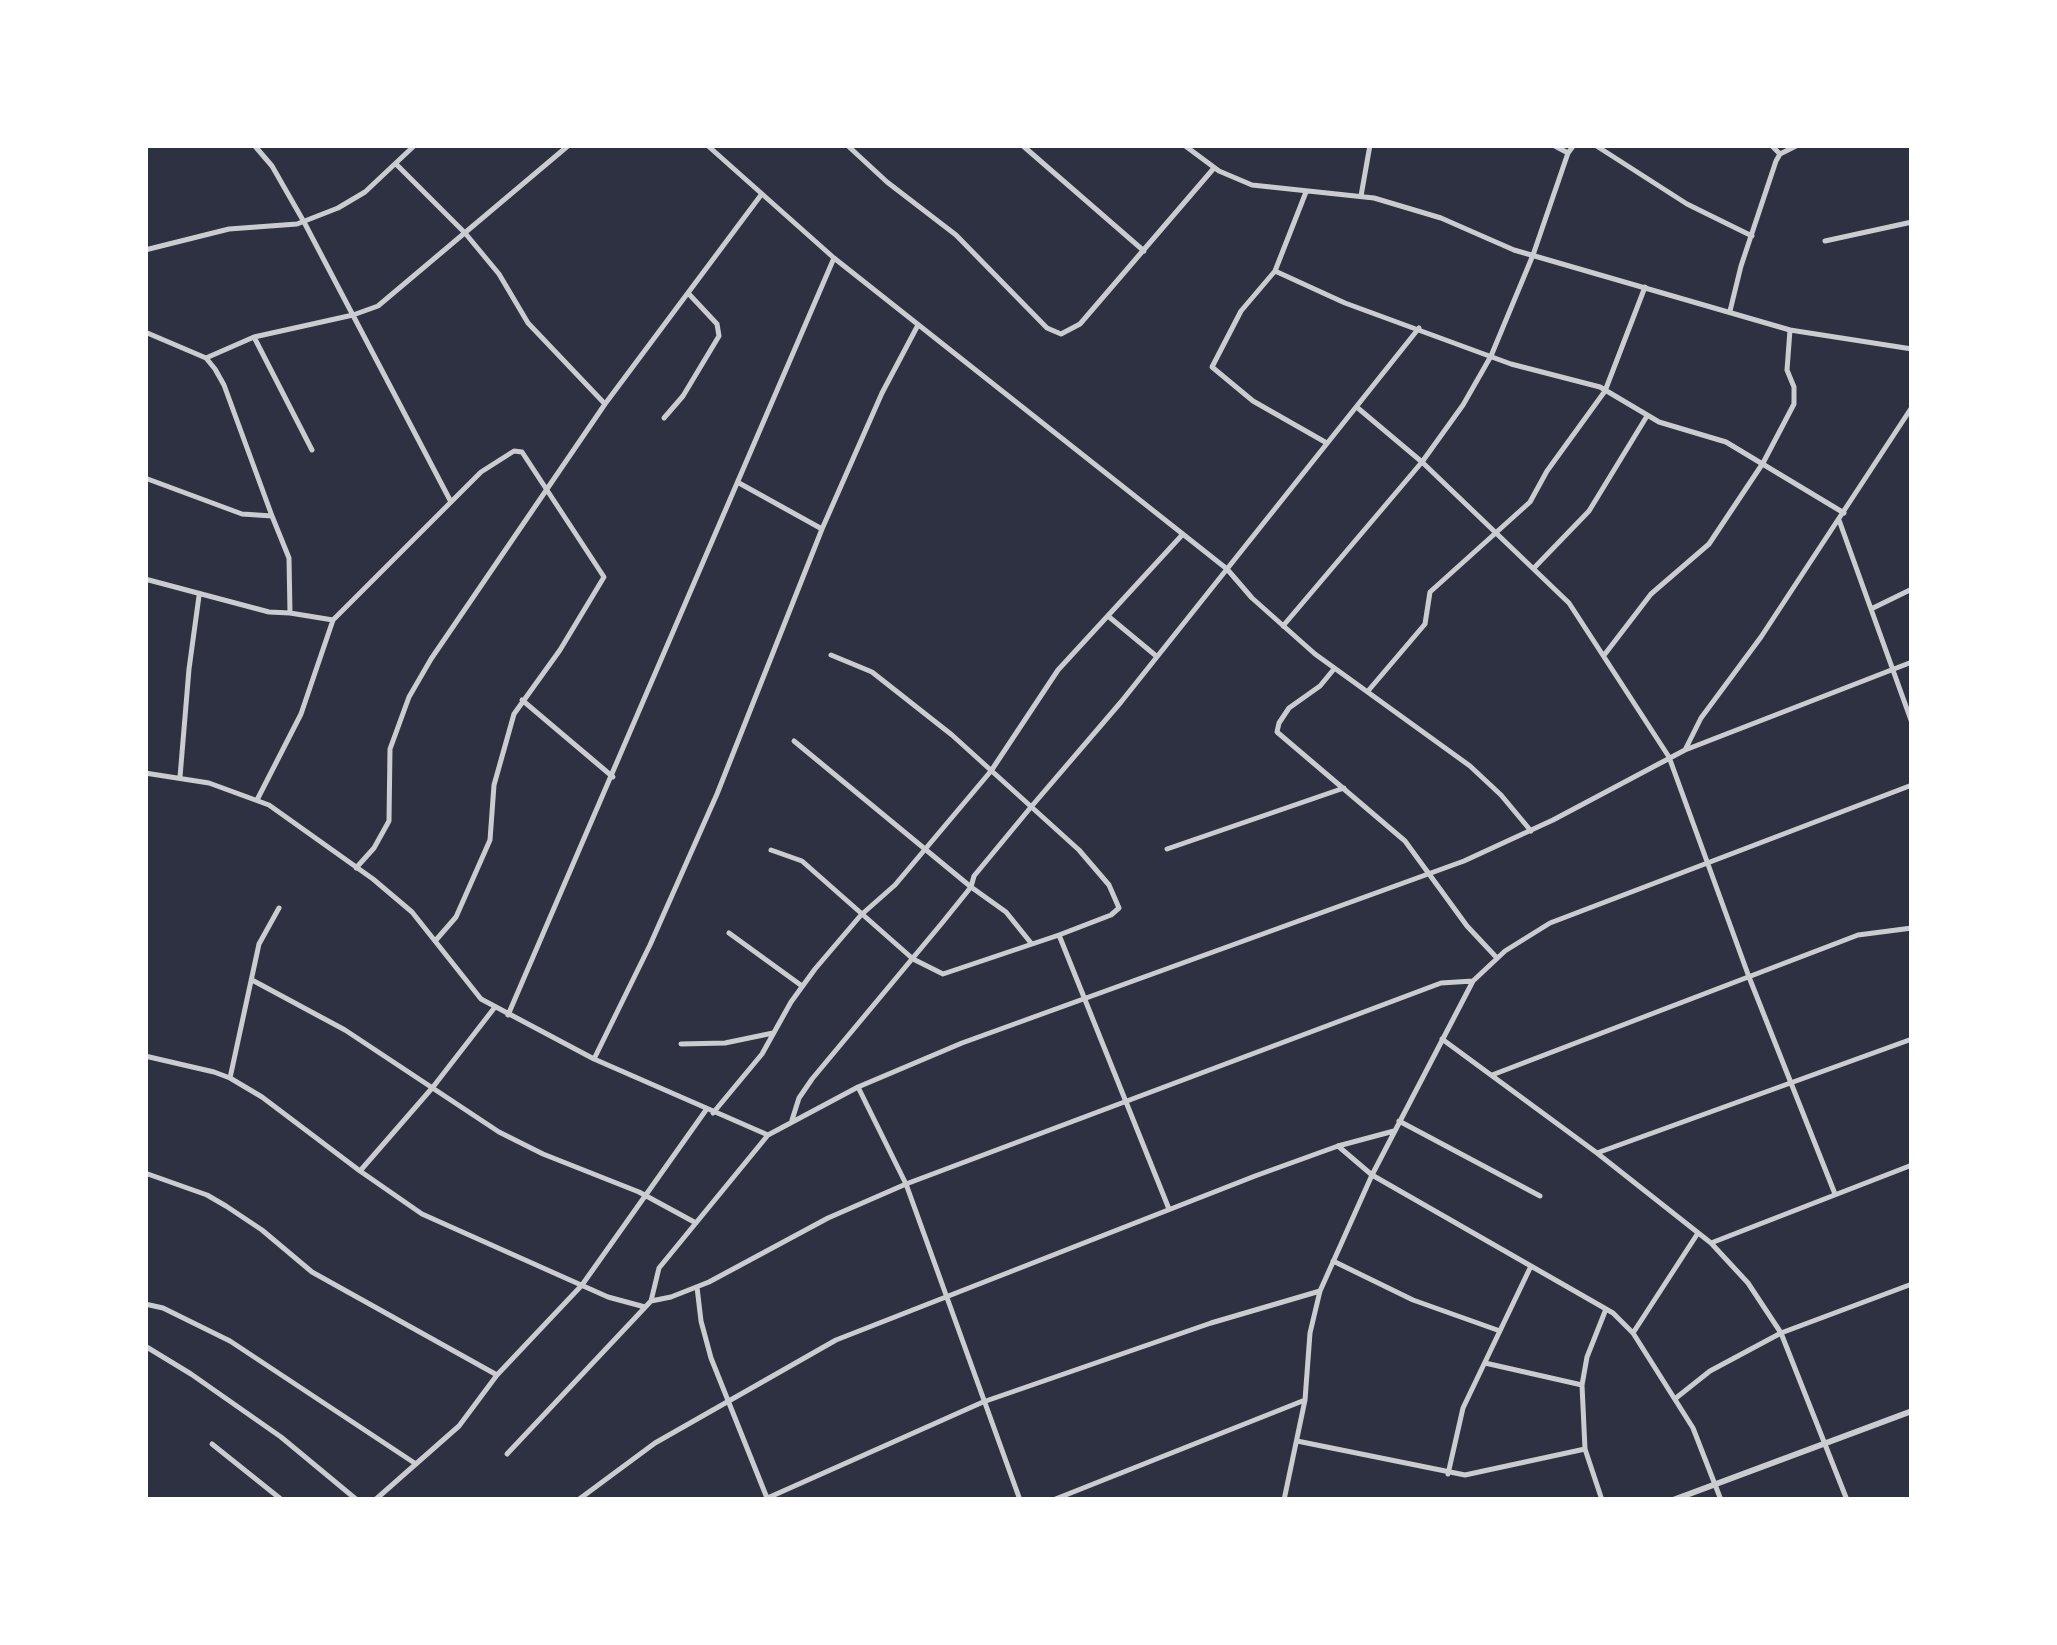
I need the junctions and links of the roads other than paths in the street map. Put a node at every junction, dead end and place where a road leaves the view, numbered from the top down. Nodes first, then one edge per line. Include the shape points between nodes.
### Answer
1 (254, 145) edge
2 (415, 145) edge
3 (569, 145) edge
4 (708, 145) edge
5 (847, 145) edge
6 (1022, 145) edge
7 (1184, 145) edge
8 (1370, 145) edge
9 (1553, 145) edge
10 (1574, 145) edge
11 (1595, 145) edge
12 (1771, 145) edge
13 (1798, 145) edge
14 (1568, 153) junction
15 (1780, 154) junction
16 (396, 164) junction
17 (1214, 168) junction
18 (1306, 192) junction
19 (761, 195) junction
20 (1361, 196) junction
21 (304, 222) junction
22 (1912, 222) edge
23 (465, 233) junction
24 (1752, 236) junction
25 (1825, 241) dead end
26 (145, 250) edge
27 (1144, 251) junction
28 (1533, 255) junction
29 (834, 258) junction
30 (1275, 270) junction
31 (1645, 286) junction
32 (688, 293) junction
33 (1730, 311) junction
34 (352, 316) junction
35 (918, 326) junction
36 (1419, 328) junction
37 (1790, 330) junction
38 (145, 332) edge
39 (254, 337) junction
40 (1912, 349) edge
41 (1491, 356) junction
42 (206, 358) junction
43 (1605, 390) junction
44 (605, 404) junction
45 (1912, 406) edge
46 (1358, 408) junction
47 (1648, 416) junction
48 (664, 418) dead end
49 (1327, 443) junction
50 (312, 450) dead end
51 (1422, 462) junction
52 (1763, 463) junction
53 (145, 478) edge
54 (738, 483) junction
55 (549, 490) junction
56 (450, 502) junction
57 (1844, 513) junction
58 (272, 516) junction
59 (1839, 520) junction
60 (822, 529) junction
61 (1183, 534) junction
62 (1498, 534) junction
63 (1534, 568) junction
64 (1227, 570) junction
65 (145, 579) edge
66 (1912, 589) edge
67 (199, 596) junction
68 (1871, 610) junction
69 (290, 613) junction
70 (1108, 616) junction
71 (333, 620) junction
72 (1283, 626) junction
73 (832, 654) dead end
74 (1604, 654) junction
75 (1156, 656) junction
76 (1912, 662) edge
77 (1334, 669) junction
78 (1893, 669) junction
79 (1368, 691) junction
80 (522, 700) junction
81 (1912, 723) edge
82 (794, 741) dead end
83 (1686, 750) junction
84 (1669, 757) junction
85 (991, 770) junction
86 (145, 772) edge
87 (180, 777) junction
88 (613, 777) junction
89 (1912, 785) edge
90 (1344, 788) junction
91 (257, 800) junction
92 (1030, 806) junction
93 (1530, 831) junction
94 (926, 848) junction
95 (1167, 849) dead end
96 (771, 850) dead end
97 (1708, 862) junction
98 (356, 868) junction
99 (1428, 875) junction
100 (970, 887) junction
101 (278, 908) dead end
102 (861, 915) junction
103 (1912, 928) edge
104 (729, 934) dead end
105 (1059, 935) junction
106 (436, 940) junction
107 (1031, 942) junction
108 (1497, 958) junction
109 (912, 959) junction
110 (1749, 977) junction
111 (252, 980) junction
112 (1473, 980) junction
113 (802, 986) junction
114 (1084, 999) junction
115 (495, 1007) junction
116 (508, 1016) junction
117 (773, 1033) junction
118 (1441, 1038) junction
119 (1912, 1039) edge
120 (681, 1044) dead end
121 (145, 1056) edge
122 (594, 1059) junction
123 (1492, 1075) junction
124 (230, 1078) junction
125 (1790, 1084) junction
126 (433, 1086) junction
127 (858, 1087) junction
128 (1128, 1103) junction
129 (710, 1112) junction
130 (1399, 1121) junction
131 (791, 1123) junction
132 (1394, 1131) junction
133 (768, 1135) junction
134 (1338, 1146) junction
135 (1597, 1153) junction
136 (1912, 1165) edge
137 (360, 1171) junction
138 (145, 1173) edge
139 (1372, 1174) junction
140 (906, 1184) junction
141 (1835, 1194) junction
142 (646, 1196) junction
143 (1540, 1196) dead end
144 (1169, 1209) junction
145 (696, 1223) junction
146 (1698, 1233) junction
147 (1711, 1243) junction
148 (1332, 1260) junction
149 (1531, 1266) junction
150 (1912, 1284) edge
151 (582, 1285) junction
152 (697, 1287) junction
153 (1320, 1291) junction
154 (946, 1295) junction
155 (651, 1300) junction
156 (145, 1304) edge
157 (646, 1307) junction
158 (1606, 1309) junction
159 (1500, 1331) junction
160 (1633, 1333) junction
161 (1781, 1334) junction
162 (145, 1346) edge
163 (1485, 1363) junction
164 (497, 1375) junction
165 (1582, 1386) junction
166 (1676, 1398) junction
167 (730, 1399) junction
168 (1305, 1400) junction
169 (983, 1402) junction
170 (1912, 1411) edge
171 (1297, 1441) junction
172 (1826, 1442) junction
173 (212, 1444) dead end
174 (1585, 1449) junction
175 (507, 1454) dead end
176 (416, 1464) junction
177 (1448, 1474) junction
178 (1714, 1485) junction
179 (765, 1499) edge
180 (282, 1500) edge
181 (357, 1500) edge
182 (375, 1500) edge
183 (578, 1500) edge
184 (1020, 1500) edge
185 (1053, 1500) edge
186 (1284, 1500) edge
187 (1602, 1500) edge
188 (1673, 1500) edge
189 (1720, 1500) edge
190 (1847, 1500) edge

1 - 21 street
2 - 16 street
3 - 23 street
4 - 19 street
5 - 27 street via 956,235 1052,331 1074,330
6 - 27 street
7 - 17 street
8 - 20 street
9 - 14 street
10 - 14 street
11 - 24 street
12 - 15 street
13 - 15 street
14 - 28 street
15 - 24 street
16 - 21 street via 353,200
16 - 23 street
17 - 18 street via 1252,185
17 - 27 street
18 - 20 street
18 - 30 street
19 - 29 street
19 - 32 street
20 - 28 street via 1441,218
21 - 26 street via 229,229
21 - 34 street
22 - 25 street
23 - 34 street via 392,297
23 - 44 street via 528,323
24 - 33 street
28 - 31 street
28 - 41 street
29 - 35 street
29 - 54 street
30 - 36 street
30 - 49 street via 1241,311 1212,367 1253,401
31 - 33 street
31 - 43 street
32 - 44 street
32 - 48 street via 717,324 719,336
33 - 37 street
34 - 39 street
34 - 56 street
35 - 60 street
35 - 61 street
36 - 41 street
36 - 46 street
37 - 40 street
37 - 52 street via 1786,370 1794,404
38 - 42 street
39 - 42 street
39 - 50 street
41 - 43 street
41 - 51 street
42 - 58 street via 224,385
43 - 47 street
43 - 62 street via 1530,502
44 - 55 street
45 - 57 street
46 - 49 street
46 - 51 street
47 - 52 street via 1726,442
47 - 63 street via 1589,511
49 - 64 street
51 - 62 street
51 - 72 street
52 - 57 street
52 - 74 street via 1709,544 1650,594
53 - 58 street via 242,514
54 - 60 street
54 - 88 street
55 - 56 street via 518,450
55 - 80 street via 604,577
55 - 98 street via 409,697 390,749 388,820
56 - 71 street
57 - 59 street
58 - 69 street via 288,558
59 - 68 street
59 - 83 street via 1701,718
60 - 122 street via 717,794
61 - 64 street
61 - 70 street
62 - 63 street
62 - 79 street via 1430,592 1426,624
63 - 74 street via 1569,603
64 - 72 street
64 - 75 street
65 - 67 street
66 - 68 street
67 - 69 street
67 - 87 street
68 - 78 street
69 - 71 street
70 - 75 street
70 - 85 street via 1048,682
71 - 91 street via 301,714
72 - 77 street
73 - 85 street via 883,680
74 - 84 street
75 - 92 street
76 - 78 street
77 - 79 street
77 - 90 street via 1290,708 1277,732
78 - 81 street
78 - 83 street
79 - 93 street via 1470,766
80 - 88 street
80 - 106 street via 496,774 487,850 456,917
82 - 94 street
83 - 84 street
84 - 93 street
84 - 97 street
85 - 92 street
85 - 94 street
86 - 87 street
87 - 91 street
88 - 116 street
89 - 97 street
90 - 95 street
90 - 99 street via 1405,842
91 - 98 street
92 - 100 street
92 - 105 street via 1088,859 1119,904 1117,912
93 - 99 street
94 - 100 street
94 - 102 street
96 - 102 street via 802,861
97 - 108 street via 1550,922
97 - 110 street
98 - 106 street
99 - 108 street
99 - 114 street
100 - 107 street via 1006,912
100 - 109 street
101 - 111 street via 259,944
102 - 109 street
102 - 113 street
103 - 110 street via 1858,934
104 - 113 street
105 - 107 street
105 - 114 street
106 - 115 street via 481,999
107 - 109 street via 943,974
108 - 112 street
109 - 131 street via 812,1079
110 - 123 street
110 - 125 street
111 - 124 street
111 - 126 street
112 - 118 street
112 - 128 street via 1441,983
113 - 117 street
114 - 127 street
114 - 128 street
115 - 116 street
115 - 126 street
116 - 122 street
117 - 120 street
117 - 129 street via 751,1070
118 - 123 street
118 - 130 street
119 - 125 street
121 - 124 street
122 - 129 street
123 - 135 street
124 - 137 street
125 - 135 street
125 - 141 street
126 - 137 street
126 - 142 street via 499,1132
127 - 131 street
127 - 140 street
128 - 140 street
128 - 144 street
129 - 133 street
129 - 142 street
130 - 132 street
130 - 143 street
131 - 133 street
132 - 134 street
132 - 139 street
133 - 145 street
134 - 139 street
134 - 144 street
135 - 146 street
136 - 141 street
137 - 151 street via 453,1230
138 - 164 street via 226,1206 312,1272
139 - 148 street
139 - 149 street
140 - 152 street
140 - 154 street
141 - 147 street
142 - 145 street
142 - 151 street
144 - 154 street
145 - 155 street via 659,1268
146 - 147 street
146 - 160 street
147 - 161 street
148 - 153 street
148 - 159 street via 1413,1300
149 - 158 street
149 - 159 street
150 - 161 street
151 - 157 street
151 - 164 street
152 - 155 street
152 - 167 street via 705,1338
153 - 168 street
153 - 169 street
154 - 167 street via 836,1340
154 - 169 street
155 - 157 street
156 - 176 street via 230,1341
157 - 175 street
158 - 160 street
158 - 165 street
159 - 163 street
160 - 166 street
161 - 166 street via 1710,1371
161 - 172 street
162 - 181 street via 280,1437
163 - 165 street
163 - 177 street via 1464,1408
164 - 176 street via 459,1426
165 - 174 street
166 - 178 street
167 - 179 street
167 - 183 street
168 - 171 street
168 - 185 street
169 - 179 street
169 - 184 street
170 - 172 street
171 - 177 street
171 - 186 street
172 - 178 street
172 - 190 street
173 - 180 street
174 - 177 street
174 - 187 street
176 - 182 street
178 - 188 street
178 - 189 street

